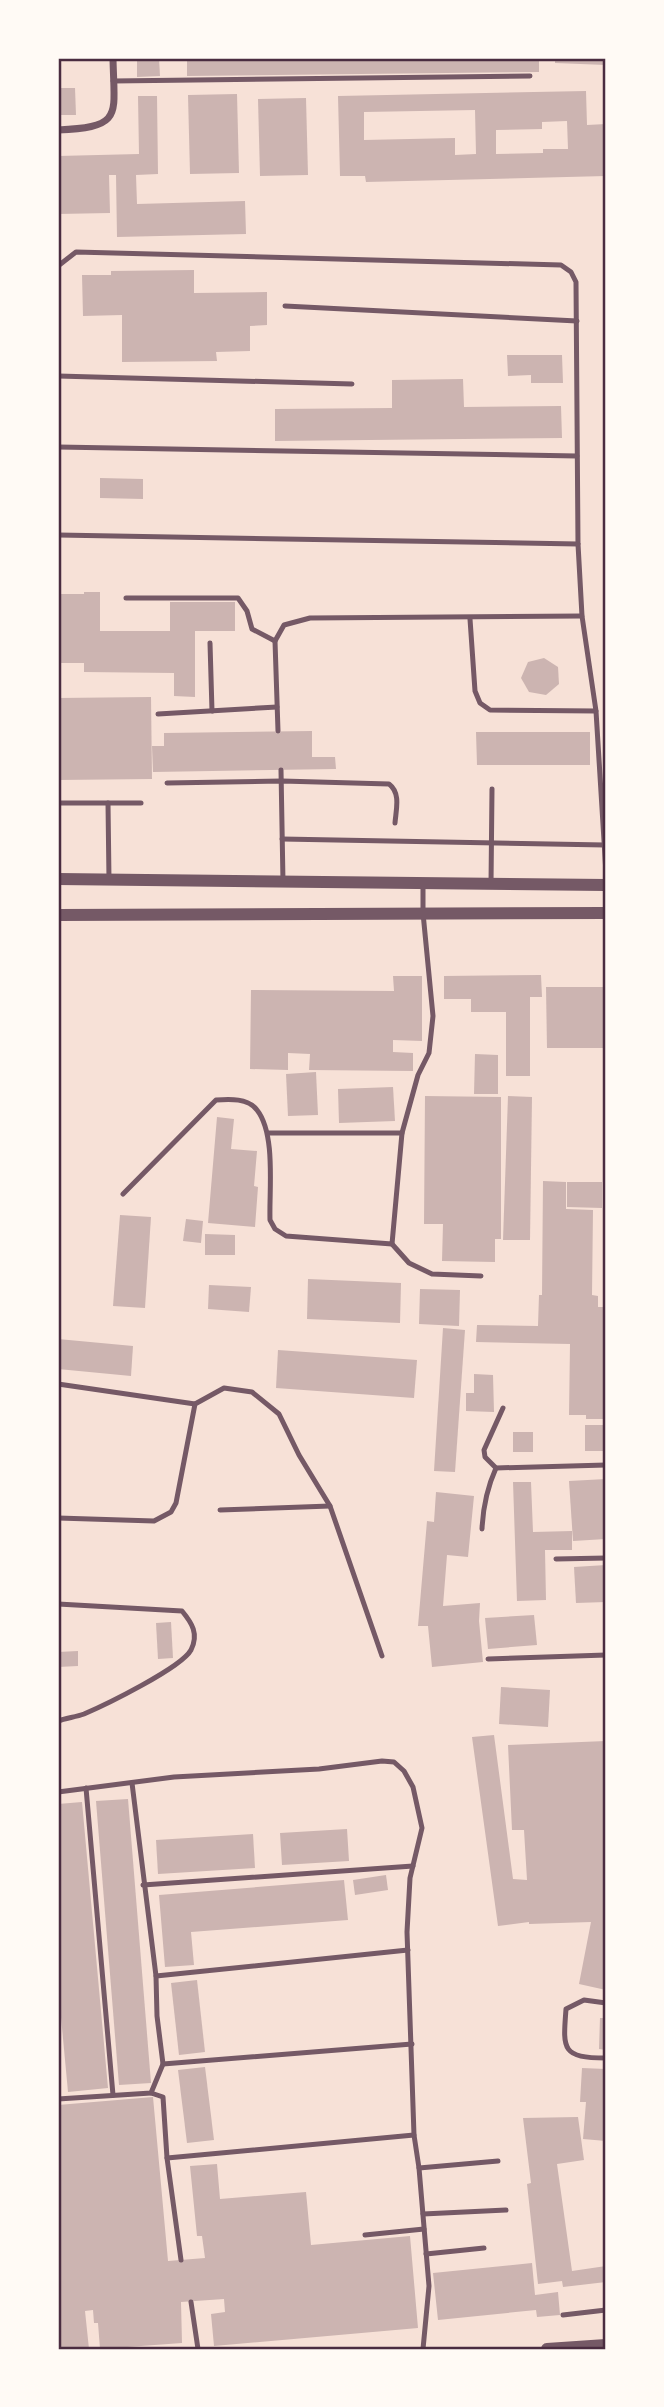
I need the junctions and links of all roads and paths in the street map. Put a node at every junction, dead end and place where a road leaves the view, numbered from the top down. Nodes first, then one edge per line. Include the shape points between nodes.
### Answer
1 (113, 58) edge
2 (530, 76) dead end
3 (113, 81) junction
4 (58, 130) edge
5 (58, 266) edge
6 (285, 306) dead end
7 (577, 321) junction
8 (58, 376) edge
9 (352, 384) dead end
10 (58, 447) edge
11 (577, 456) junction
12 (58, 535) edge
13 (578, 544) junction
14 (125, 598) dead end
15 (582, 616) junction
16 (470, 619) junction
17 (275, 641) junction
18 (210, 643) dead end
19 (277, 707) junction
20 (212, 710) junction
21 (596, 711) junction
22 (158, 714) dead end
23 (278, 731) dead end
24 (281, 770) dead end
25 (282, 781) junction
26 (167, 783) dead end
27 (492, 789) dead end
28 (61, 803) dead end
29 (108, 803) junction
30 (141, 803) dead end
31 (395, 823) dead end
32 (282, 839) junction
33 (491, 842) junction
34 (606, 844) edge
35 (606, 873) edge
36 (58, 879) edge
37 (109, 880) junction
38 (283, 881) junction
39 (423, 883) junction
40 (491, 884) junction
41 (606, 885) edge
42 (423, 913) junction
43 (606, 913) edge
44 (58, 915) edge
45 (268, 1133) junction
46 (402, 1133) junction
47 (123, 1194) dead end
48 (392, 1244) junction
49 (481, 1276) dead end
50 (58, 1384) edge
51 (195, 1404) junction
52 (503, 1408) dead end
53 (606, 1465) edge
54 (496, 1468) junction
55 (330, 1506) junction
56 (220, 1510) dead end
57 (58, 1518) edge
58 (482, 1529) dead end
59 (606, 1558) edge
60 (555, 1559) dead end
61 (58, 1604) edge
62 (382, 1656) dead end
63 (606, 1656) edge
64 (488, 1659) dead end
65 (58, 1721) edge
66 (132, 1783) junction
67 (86, 1788) junction
68 (58, 1792) edge
69 (413, 1866) junction
70 (143, 1885) junction
71 (408, 1950) junction
72 (156, 1976) junction
73 (606, 2003) edge
74 (412, 2044) junction
75 (606, 2057) edge
76 (163, 2064) junction
77 (151, 2093) junction
78 (113, 2095) junction
79 (58, 2099) edge
80 (414, 2135) junction
81 (167, 2158) junction
82 (498, 2161) dead end
83 (419, 2168) junction
84 (506, 2210) dead end
85 (423, 2214) junction
86 (424, 2229) junction
87 (365, 2235) dead end
88 (484, 2248) dead end
89 (426, 2254) junction
90 (181, 2260) dead end
91 (191, 2302) dead end
92 (606, 2310) edge
93 (563, 2315) dead end
94 (606, 2344) edge
95 (198, 2349) edge
96 (423, 2349) edge
97 (547, 2349) edge

1 - 3 street
2 - 3 lane
3 - 4 street via 114,107 104,122 94,128
5 - 7 lane via 76,252 561,265 576,282
6 - 7 lane
7 - 11 lane
8 - 9 lane
10 - 11 lane
11 - 13 lane
12 - 13 lane
13 - 15 lane
14 - 17 lane via 238,598 252,629
15 - 16 lane
15 - 21 lane
16 - 17 lane via 310,618 285,625
16 - 21 lane via 475,691 480,703 490,710
17 - 19 lane
18 - 20 lane
19 - 20 lane
19 - 23 lane
20 - 22 lane
21 - 34 lane
24 - 25 lane
25 - 26 lane
25 - 31 lane via 389,784 397,794
25 - 32 lane
27 - 33 lane
28 - 29 lane
29 - 30 lane
29 - 37 lane
32 - 33 lane
32 - 38 lane
33 - 34 lane
33 - 40 lane
34 - 35 lane
36 - 37 street
37 - 38 street
38 - 39 street
39 - 40 street
39 - 42 lane
40 - 41 street
42 - 43 street
42 - 44 street
42 - 46 lane via 433,1016 429,1053
45 - 46 lane
45 - 47 lane via 257,1108 237,1098 216,1100
45 - 48 lane via 270,1220 275,1229 296,1238
46 - 48 lane
48 - 49 lane via 409,1264 432,1274
50 - 51 lane
51 - 55 lane via 224,1388 251,1392 279,1414
51 - 57 lane via 171,1512 154,1521
52 - 54 lane via 484,1450
53 - 54 lane
54 - 58 lane via 482,1510
55 - 56 lane
55 - 62 lane
59 - 60 lane
61 - 65 lane via 182,1611 193,1624 194,1638 190,1652 133,1690
63 - 64 lane
66 - 67 lane
66 - 69 lane via 394,1762 413,1787 422,1828
66 - 70 lane
67 - 68 lane
67 - 78 lane
69 - 70 lane
69 - 71 lane
70 - 72 lane
71 - 72 lane
71 - 74 lane
72 - 76 lane
73 - 75 lane via 584,2000 566,2009 564,2042 569,2051 583,2058
74 - 76 lane
74 - 80 lane
76 - 77 lane
77 - 78 lane
77 - 81 lane via 163,2097
78 - 79 lane
80 - 81 lane
80 - 83 lane
81 - 90 lane
82 - 83 lane
83 - 85 lane
84 - 85 lane
85 - 86 lane
86 - 87 lane
86 - 89 lane
88 - 89 lane
89 - 96 lane via 429,2286
91 - 95 lane
92 - 93 lane
94 - 97 street

